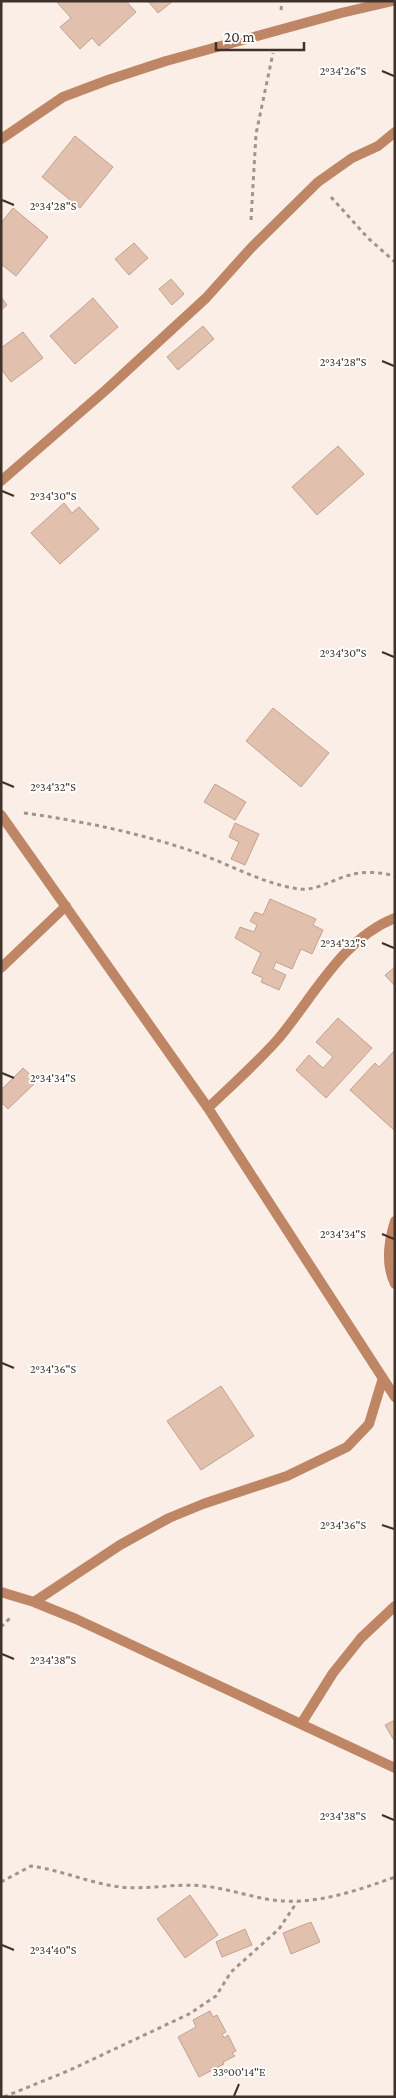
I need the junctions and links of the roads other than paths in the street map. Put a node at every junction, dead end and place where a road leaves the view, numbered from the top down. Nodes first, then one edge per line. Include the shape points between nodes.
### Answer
1 (393, 1) edge
2 (395, 132) edge
3 (1, 139) edge
4 (1, 481) edge
5 (2, 818) edge
6 (66, 906) junction
7 (395, 918) edge
8 (1, 968) edge
9 (208, 1108) junction
10 (395, 1221) edge
11 (395, 1284) edge
12 (383, 1378) junction
13 (395, 1396) edge
14 (1, 1592) edge
15 (34, 1602) junction
16 (395, 1606) edge
17 (301, 1724) junction
18 (395, 1768) edge

1 - 3 street via 166,61 90,87 64,97
2 - 4 street via 318,182 206,298
5 - 6 street
6 - 8 street
6 - 9 street
7 - 9 street via 359,939 337,961 257,1062
9 - 12 street
10 - 11 street via 389,1240 389,1259
12 - 13 street
12 - 15 street via 369,1424 347,1447 287,1476 169,1518 120,1545
14 - 15 street
15 - 17 street
16 - 17 street via 361,1638 333,1673
17 - 18 street

